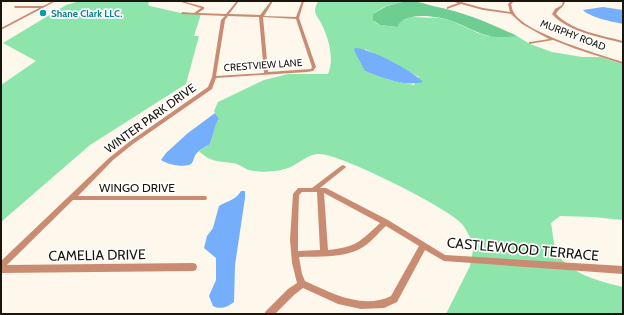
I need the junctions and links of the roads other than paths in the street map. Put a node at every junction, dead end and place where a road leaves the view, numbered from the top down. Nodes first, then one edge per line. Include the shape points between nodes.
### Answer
1 (55, 1) edge
2 (179, 1) edge
3 (238, 1) edge
4 (272, 1) edge
5 (303, 1) edge
6 (452, 1) edge
7 (513, 1) edge
8 (564, 1) edge
9 (462, 2) edge
10 (197, 6) junction
11 (15, 7) dead end
12 (44, 7) junction
13 (448, 8) dead end
14 (512, 13) junction
15 (194, 14) junction
16 (225, 16) junction
17 (262, 17) junction
18 (297, 18) junction
19 (1, 23) edge
20 (13, 23) junction
21 (1, 29) edge
22 (612, 34) dead end
23 (606, 37) junction
24 (554, 39) junction
25 (623, 42) edge
26 (530, 43) dead end
27 (623, 63) edge
28 (266, 74) junction
29 (214, 77) junction
30 (344, 167) dead end
31 (316, 190) junction
32 (70, 198) junction
33 (204, 198) dead end
34 (385, 222) junction
35 (423, 246) junction
36 (324, 253) junction
37 (296, 254) junction
38 (1, 266) edge
39 (193, 267) dead end
40 (1, 269) edge
41 (623, 270) edge
42 (302, 284) junction
43 (269, 314) edge

1 - 12 street
2 - 10 street
3 - 16 street, WINTER PARK DRIVE
4 - 17 street
5 - 18 street
6 - 9 street
7 - 14 street via 509,4
8 - 23 street via 564,5 555,11 556,17 572,26
9 - 13 street
9 - 14 street via 483,9
10 - 15 street via 203,8
10 - 15 street via 182,13
11 - 12 street
12 - 20 street
14 - 24 street, MURPHY ROAD via 522,23
15 - 16 street
16 - 17 street
16 - 29 street, WINTER PARK DRIVE via 221,26
17 - 18 street
17 - 28 street
18 - 28 street, CRESTVIEW LANE via 314,67 307,71
19 - 20 street
20 - 21 street
22 - 23 street
23 - 25 street
24 - 26 street
24 - 27 street, MURPHY ROAD
28 - 29 street, CRESTVIEW LANE
29 - 32 street, WINTER PARK DRIVE via 212,85 205,92 123,149
30 - 31 street
31 - 34 street, CASTLEWOOD TERRACE via 324,190
31 - 36 street
31 - 37 street via 300,190 296,194
32 - 33 street, WINGO DRIVE
32 - 38 street, WINTER PARK DRIVE
34 - 35 street, CASTLEWOOD TERRACE
34 - 36 street via 361,244 350,249
35 - 41 street, CASTLEWOOD TERRACE via 444,258
35 - 42 street via 394,299 384,304 361,305 338,300
36 - 37 street
37 - 42 street via 297,273
39 - 40 street, CAMELIA DRIVE
42 - 43 street

